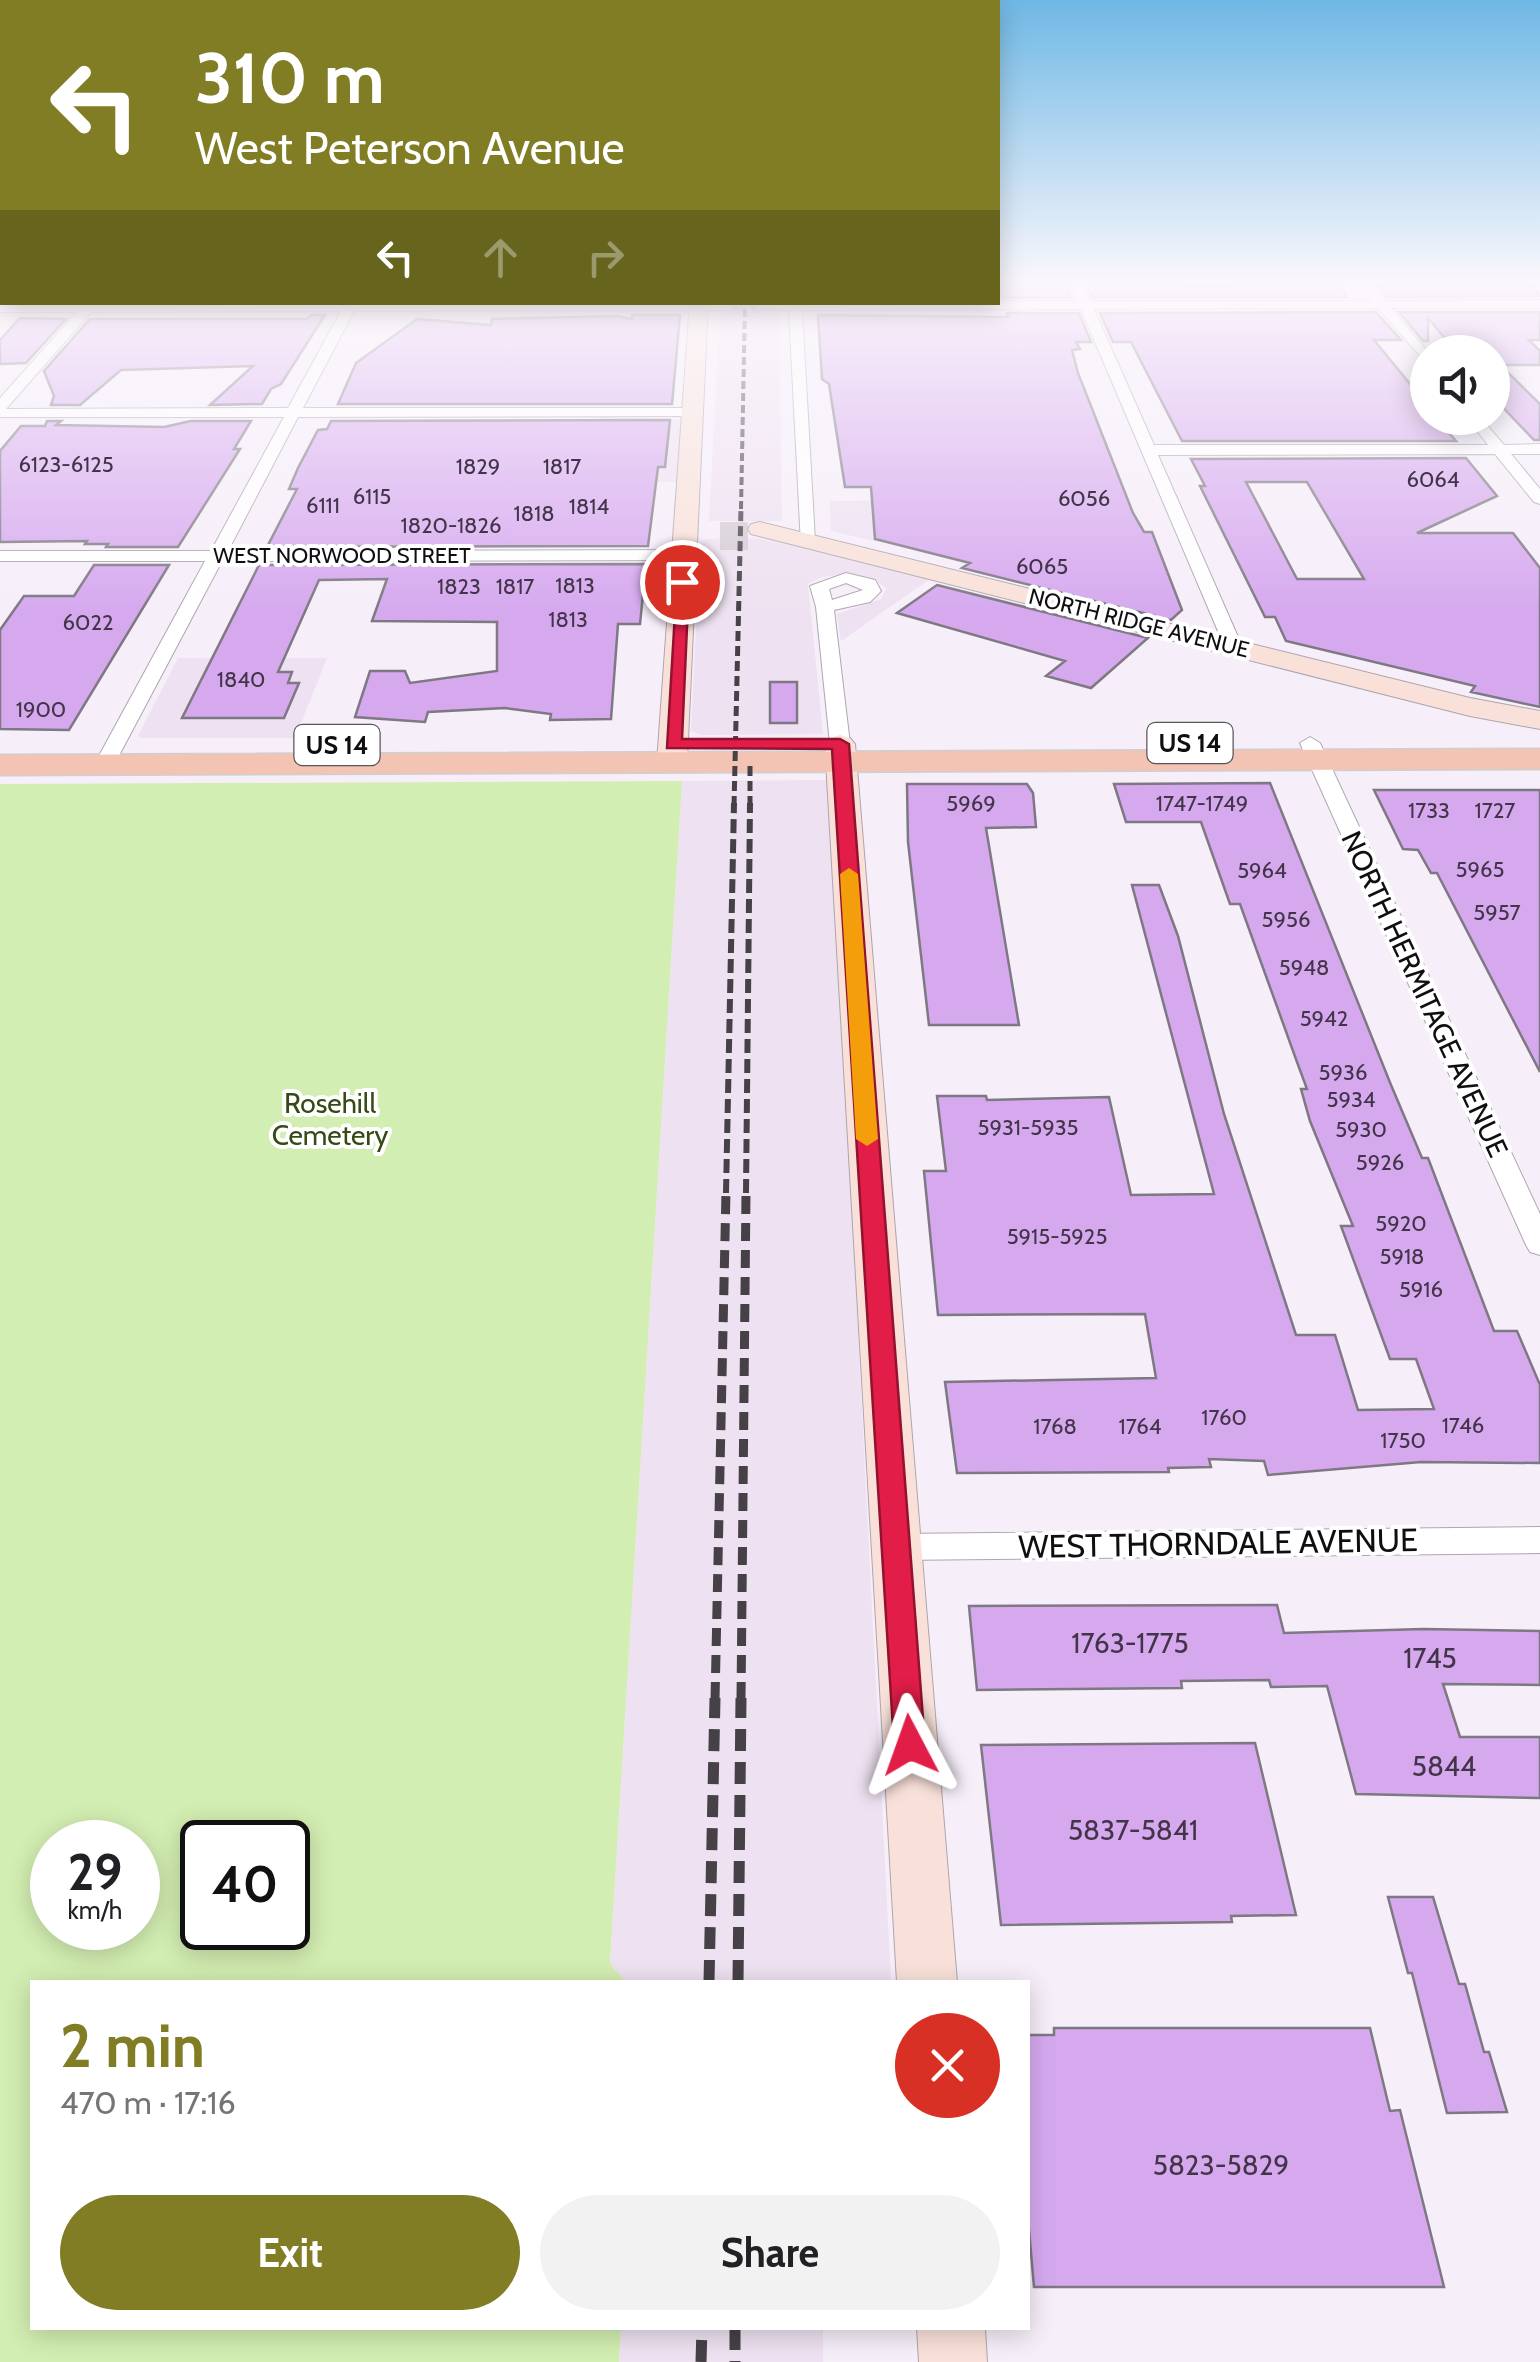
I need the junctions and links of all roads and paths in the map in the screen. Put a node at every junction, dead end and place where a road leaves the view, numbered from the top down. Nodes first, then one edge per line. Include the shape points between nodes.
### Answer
1 (305, 391) edge
2 (693, 391) edge
3 (799, 391) edge
4 (1123, 391) edge
5 (0, 410) edge
6 (294, 412) junction
7 (692, 412) junction
8 (1488, 435) edge
9 (1499, 449) junction
10 (1540, 449) edge
11 (1148, 450) junction
12 (1540, 499) edge
13 (760, 532) tunnel mouth
14 (694, 538) junction
15 (807, 541) junction
16 (217, 555) junction
17 (0, 556) edge
18 (825, 607) dead end
19 (1233, 646) junction
20 (1470, 708) junction
21 (1540, 720) edge
22 (1540, 739) edge
23 (0, 746) edge
24 (1314, 752) junction
25 (673, 753) junction
26 (841, 753) junction
27 (110, 755) junction
28 (1540, 758) edge
29 (0, 765) edge
30 (1540, 1245) edge
31 (1540, 1540) edge
32 (896, 1546) junction
33 (926, 1980) edge
34 (951, 2330) edge
35 (953, 2362) edge

1 - 6 street
2 - 7 main road
3 - 15 street
4 - 11 street
5 - 6 street
6 - 7 street
6 - 16 street
7 - 14 main road
8 - 9 street
9 - 10 street
9 - 11 street
9 - 12 street
11 - 19 street
13 - 15 main road, NORTH RIDGE AVENUE
14 - 16 street, WEST NORWOOD STREET
14 - 25 main road
15 - 19 main road, NORTH RIDGE AVENUE
16 - 17 street, WEST NORWOOD STREET
16 - 27 street
18 - 26 street
19 - 20 main road, NORTH RIDGE AVENUE
20 - 21 main road, NORTH RIDGE AVENUE
20 - 22 main road, NORTH RIDGE AVENUE
22 - 24 main road, US 14
23 - 27 main road, US 14
24 - 26 main road, US 14
24 - 28 main road, US 14
24 - 30 street, NORTH HERMITAGE AVENUE
25 - 26 main road, US 14
25 - 27 main road, US 14
26 - 32 main road
27 - 29 main road, US 14
31 - 32 street, WEST THORNDALE AVENUE
32 - 33 main road
34 - 35 main road

